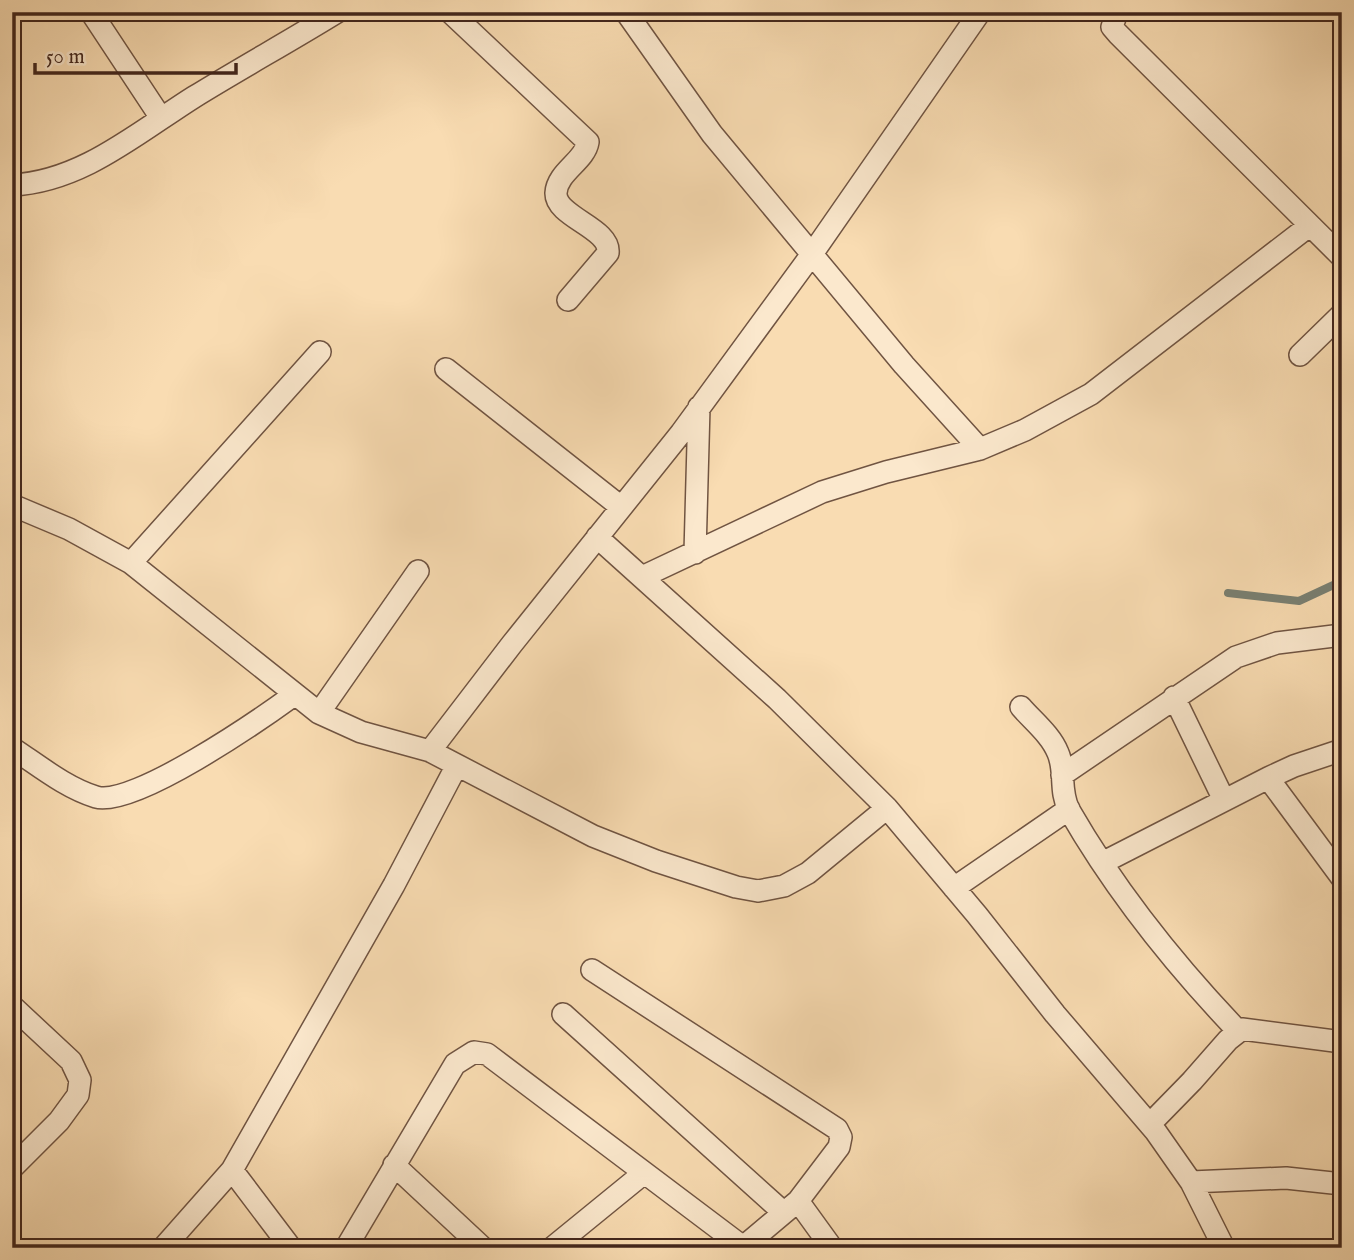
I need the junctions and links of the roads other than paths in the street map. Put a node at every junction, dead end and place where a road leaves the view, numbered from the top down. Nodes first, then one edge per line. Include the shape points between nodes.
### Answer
1 (91, 12) edge
2 (337, 12) edge
3 (450, 12) edge
4 (626, 12) edge
5 (980, 12) edge
6 (1117, 12) edge
7 (161, 118) junction
8 (12, 185) edge
9 (1308, 226) junction
10 (812, 254) junction
11 (1342, 257) edge
12 (568, 300) dead end
13 (1342, 314) edge
14 (320, 352) dead end
15 (1300, 355) dead end
16 (446, 369) dead end
17 (699, 407) junction
18 (980, 449) junction
19 (12, 505) edge
20 (621, 507) junction
21 (597, 537) junction
22 (695, 554) junction
23 (131, 563) junction
24 (418, 571) dead end
25 (642, 577) junction
26 (1342, 635) edge
27 (294, 695) junction
28 (1174, 697) junction
29 (1021, 707) dead end
30 (319, 713) junction
31 (12, 748) edge
32 (1342, 750) edge
33 (430, 751) junction
34 (457, 765) junction
35 (1062, 775) junction
36 (1268, 778) junction
37 (1224, 800) junction
38 (887, 808) junction
39 (1069, 809) junction
40 (1102, 863) junction
41 (1342, 878) edge
42 (954, 888) junction
43 (592, 971) dead end
44 (12, 1006) edge
45 (564, 1014) dead end
46 (1238, 1031) junction
47 (1342, 1042) edge
48 (1150, 1124) junction
49 (394, 1165) junction
50 (12, 1168) edge
51 (232, 1171) junction
52 (643, 1172) junction
53 (1191, 1182) junction
54 (1342, 1184) edge
55 (791, 1207) junction
56 (743, 1247) edge
57 (163, 1248) edge
58 (291, 1248) edge
59 (346, 1248) edge
60 (483, 1248) edge
61 (552, 1248) edge
62 (832, 1248) edge
63 (1224, 1248) edge

1 - 7 street
2 - 7 street
3 - 12 street via 588,142 561,180 556,198 609,247
4 - 10 street via 712,134
5 - 10 street
6 - 9 street via 1112,27 1118,34
7 - 8 street via 80,169 52,180
9 - 11 street
9 - 18 street via 1091,394
10 - 17 street
10 - 18 street
13 - 15 street
14 - 23 street
16 - 20 street
17 - 20 street
17 - 22 street
18 - 22 street via 822,492
19 - 23 street
20 - 21 street
21 - 25 street
21 - 33 street
22 - 25 street
23 - 27 street
24 - 30 street
25 - 38 street via 777,699
26 - 28 street via 1277,643 1236,657
27 - 30 street
27 - 31 street via 150,785 121,796 99,798 76,789
28 - 35 street
28 - 37 street
29 - 35 street via 1058,753
30 - 33 street via 361,732
32 - 36 street
33 - 34 street
34 - 38 street via 593,836 656,861 758,891 784,886 808,873
34 - 51 street
35 - 39 street
36 - 37 street
36 - 41 street
37 - 40 street
38 - 42 street
39 - 40 street
39 - 42 street
40 - 46 street via 1156,936
42 - 48 street
43 - 55 street via 837,1129 839,1147
44 - 50 street via 71,1061 80,1080 78,1095 59,1121
45 - 55 street
46 - 47 street via 1247,1028
46 - 48 street
48 - 53 street
49 - 52 street via 456,1064 474,1052 487,1054
49 - 59 street
49 - 60 street
51 - 57 street
51 - 58 street
52 - 56 street
52 - 61 street
53 - 54 street via 1286,1178
53 - 63 street
55 - 56 street
55 - 62 street

